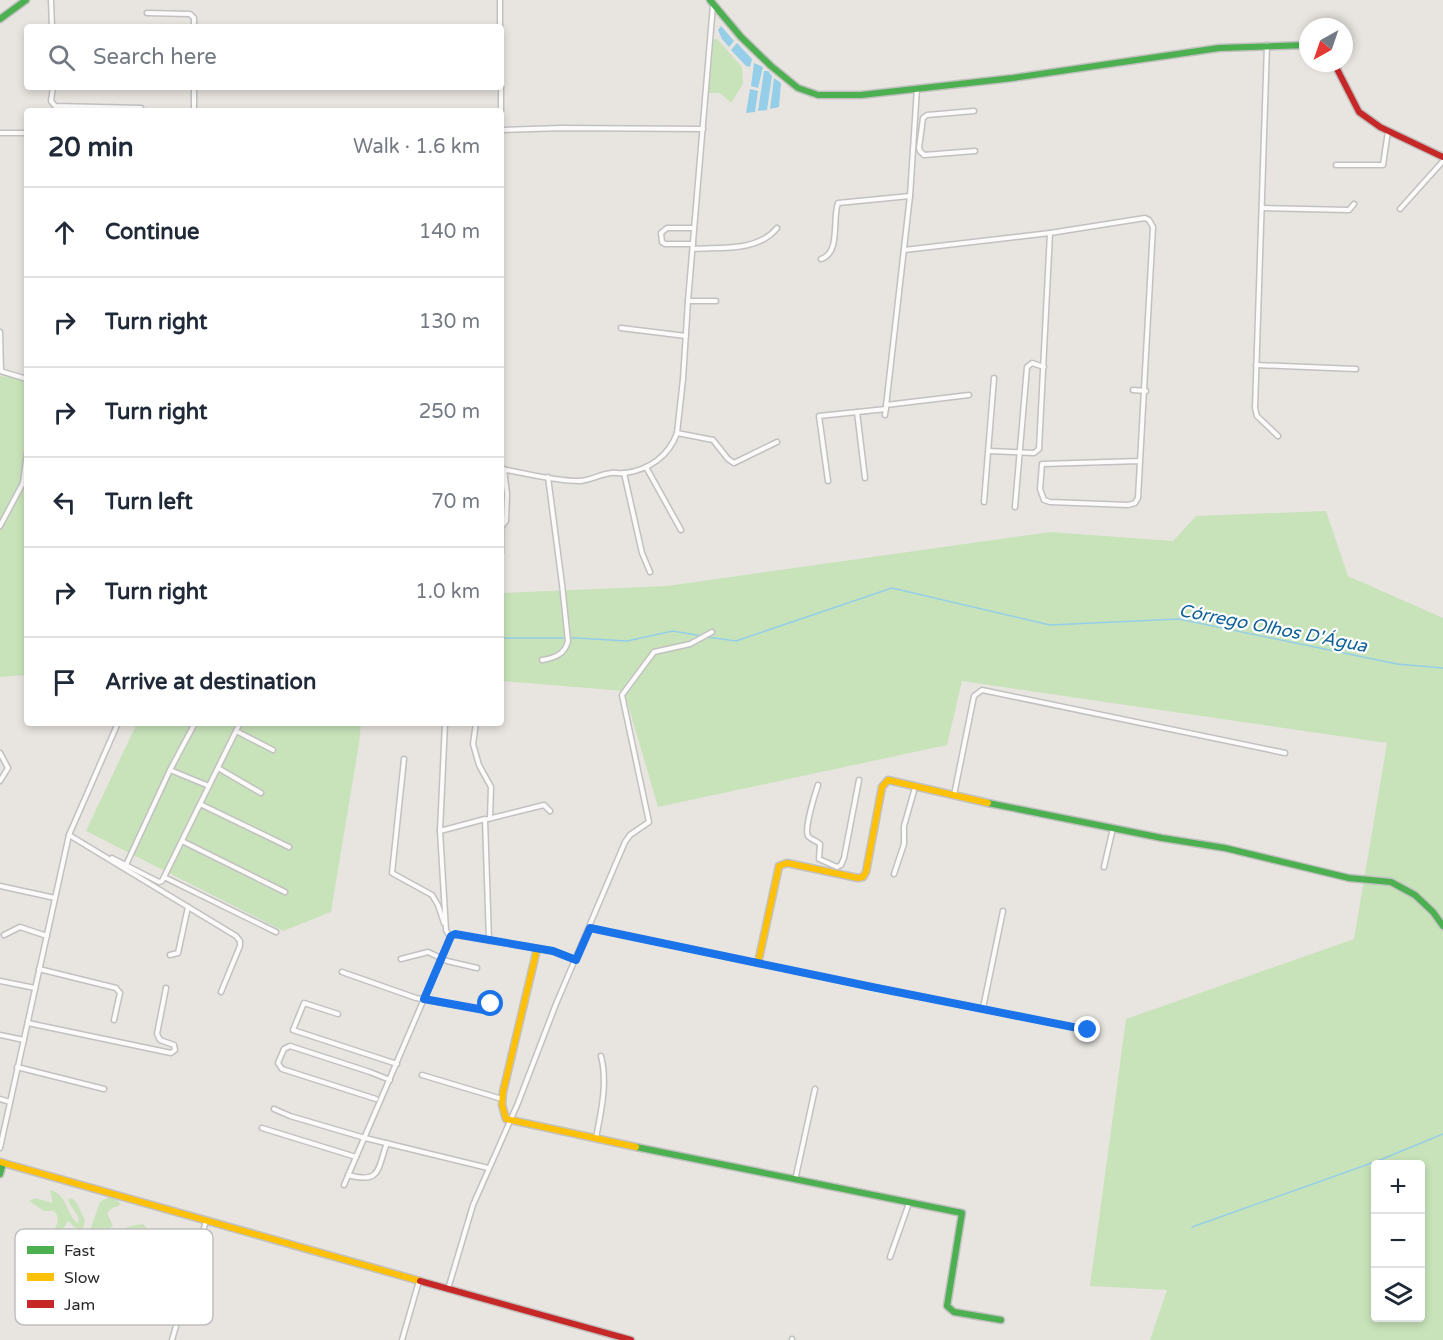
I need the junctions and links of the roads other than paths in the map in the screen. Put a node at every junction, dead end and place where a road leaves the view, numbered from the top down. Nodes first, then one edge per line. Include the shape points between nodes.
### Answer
1 (26, 0) edge
2 (51, 0) edge
3 (500, 0) edge
4 (712, 2) edge
5 (147, 13) dead end
6 (0, 19) edge
7 (52, 24) edge
8 (194, 24) edge
9 (500, 24) edge
10 (1267, 45) junction
11 (1299, 45) edge
12 (1339, 72) edge
13 (917, 88) junction
14 (53, 90) edge
15 (194, 90) edge
16 (501, 90) edge
17 (141, 108) dead end
18 (194, 108) edge
19 (501, 108) edge
20 (974, 111) dead end
21 (703, 129) junction
22 (504, 130) edge
23 (1388, 130) junction
24 (0, 133) edge
25 (24, 133) edge
26 (914, 136) junction
27 (920, 136) junction
28 (975, 150) dead end
29 (1443, 159) edge
30 (1336, 165) dead end
31 (910, 196) junction
32 (1354, 204) dead end
33 (1263, 208) junction
34 (1400, 209) dead end
35 (694, 228) junction
36 (777, 228) dead end
37 (1050, 233) junction
38 (693, 246) junction
39 (904, 250) junction
40 (821, 259) dead end
41 (688, 301) junction
42 (716, 301) dead end
43 (621, 328) dead end
44 (0, 332) edge
45 (686, 336) junction
46 (1256, 365) junction
47 (1044, 367) junction
48 (1356, 369) dead end
49 (1, 371) edge
50 (24, 378) edge
51 (994, 378) dead end
52 (1132, 390) dead end
53 (1146, 391) junction
54 (969, 395) dead end
55 (886, 407) junction
56 (856, 412) junction
57 (885, 415) dead end
58 (677, 433) junction
59 (1278, 436) dead end
60 (777, 442) dead end
61 (989, 451) junction
62 (1020, 452) junction
63 (1140, 461) junction
64 (646, 467) junction
65 (504, 469) edge
66 (624, 473) junction
67 (24, 476) edge
68 (548, 477) junction
69 (865, 478) dead end
70 (504, 479) edge
71 (828, 481) dead end
72 (984, 502) dead end
73 (1015, 507) dead end
74 (504, 523) edge
75 (0, 526) edge
76 (681, 530) dead end
77 (650, 572) dead end
78 (712, 632) dead end
79 (542, 660) dead end
80 (117, 726) edge
81 (193, 726) edge
82 (238, 726) edge
83 (445, 726) edge
84 (476, 726) edge
85 (236, 731) junction
86 (273, 750) dead end
87 (0, 753) edge
88 (1285, 753) dead end
89 (404, 759) dead end
90 (218, 768) junction
91 (170, 770) junction
92 (859, 780) dead end
93 (0, 781) edge
94 (818, 785) dead end
95 (209, 786) junction
96 (915, 788) junction
97 (261, 793) dead end
98 (954, 795) junction
99 (200, 804) junction
100 (550, 811) dead end
101 (487, 819) junction
102 (1113, 827) junction
103 (440, 831) junction
104 (69, 835) junction
105 (182, 841) junction
106 (289, 848) dead end
107 (109, 859) junction
108 (819, 859) junction
109 (126, 865) junction
110 (1104, 867) dead end
111 (818, 870) junction
112 (894, 874) dead end
113 (164, 877) junction
114 (0, 886) edge
115 (285, 892) dead end
116 (55, 898) junction
117 (188, 907) junction
118 (1003, 911) dead end
119 (1443, 926) edge
120 (590, 928) junction
121 (446, 930) junction
122 (276, 932) dead end
123 (4, 935) dead end
124 (46, 936) junction
125 (450, 938) junction
126 (489, 941) junction
127 (537, 949) junction
128 (170, 955) dead end
129 (441, 958) junction
130 (401, 959) dead end
131 (576, 960) junction
132 (758, 963) junction
133 (39, 969) junction
134 (477, 969) dead end
135 (342, 972) dead end
136 (0, 981) edge
137 (35, 988) junction
138 (166, 988) dead end
139 (221, 992) dead end
140 (493, 994) dead end
141 (424, 999) junction
142 (982, 1008) junction
143 (338, 1014) dead end
144 (114, 1020) dead end
145 (28, 1023) junction
146 (1088, 1030) dead end
147 (0, 1035) edge
148 (24, 1040) junction
149 (602, 1056) dead end
150 (397, 1064) junction
151 (17, 1067) junction
152 (422, 1075) dead end
153 (390, 1080) junction
154 (104, 1089) dead end
155 (815, 1089) dead end
156 (0, 1099) edge
157 (376, 1099) dead end
158 (502, 1099) junction
159 (10, 1102) junction
160 (274, 1109) dead end
161 (510, 1120) junction
162 (262, 1128) dead end
163 (2, 1133) edge
164 (365, 1138) junction
165 (596, 1139) junction
166 (387, 1143) junction
167 (0, 1148) edge
168 (356, 1157) junction
169 (2, 1163) edge
170 (488, 1168) junction
171 (0, 1174) edge
172 (348, 1175) junction
173 (796, 1178) junction
174 (344, 1185) dead end
175 (908, 1204) junction
176 (206, 1220) junction
177 (203, 1229) edge
178 (890, 1257) dead end
179 (419, 1281) junction
180 (448, 1289) junction
181 (1001, 1320) dead end
182 (176, 1325) edge
183 (621, 1339) edge
184 (172, 1340) edge
185 (402, 1340) edge
186 (631, 1340) edge

1 - 6 street
2 - 7 street
3 - 9 street
4 - 13 street via 767,61 808,94 831,96
4 - 21 street
5 - 8 street via 190,14
10 - 11 street
10 - 13 street via 1191,51 999,80
10 - 33 street
12 - 23 street via 1359,112
13 - 26 street
14 - 17 street via 51,101 55,106
15 - 18 street
16 - 19 street
20 - 27 street via 927,116 921,122
21 - 22 street
21 - 35 street
23 - 29 street
23 - 30 street via 1383,165
24 - 25 street
26 - 27 street
26 - 31 street
27 - 28 street via 919,148 924,155
29 - 34 street
31 - 39 street
31 - 40 street via 838,203 832,250
32 - 33 street via 1349,210
33 - 46 street
35 - 38 street
35 - 38 street via 667,228 661,233 664,244
36 - 38 street via 768,238 751,245 711,249
37 - 39 street
37 - 47 street
37 - 53 street via 1145,218 1151,222
38 - 41 street
39 - 55 street
41 - 42 street
41 - 45 street
43 - 45 street
44 - 49 street
45 - 58 street
46 - 48 street
46 - 59 street via 1256,412
47 - 62 street via 1039,449 1035,453
47 - 62 street via 1033,363 1027,367
49 - 50 street
51 - 61 street
52 - 53 street
53 - 63 street
54 - 55 street
55 - 56 street
55 - 57 street
56 - 69 street
56 - 71 street via 819,416
58 - 60 street via 711,439 734,463
58 - 64 street via 666,453
61 - 62 street
61 - 72 street
62 - 73 street
63 - 63 street via 1138,498 1131,505 1050,502 1041,494 1042,464
64 - 66 street
64 - 76 street
65 - 68 street
66 - 68 street via 577,481
66 - 77 street
67 - 75 street
68 - 79 street via 568,641 562,653
70 - 74 street via 507,494
78 - 120 street via 690,644 654,652 622,695 650,819 625,843
80 - 104 street
81 - 91 street
82 - 85 street
83 - 103 street
84 - 101 street via 473,744 478,765 490,787
85 - 86 street
85 - 90 street
87 - 93 street via 8,769
88 - 98 street via 982,690 974,696
89 - 121 street via 392,873 432,895
90 - 95 street
90 - 97 street
91 - 95 street
91 - 109 street
92 - 108 street via 841,865
94 - 108 street via 807,834 820,844
95 - 99 street
96 - 98 street
96 - 111 street via 891,780 884,782 863,877
96 - 112 street
98 - 102 street
99 - 105 street
99 - 106 street
100 - 101 street via 544,805
101 - 103 street
101 - 126 street
102 - 110 street
102 - 119 street via 1225,848 1349,878 1391,882 1414,895
103 - 121 street
104 - 107 street
104 - 116 street
105 - 113 street
105 - 115 street
107 - 109 street
107 - 117 street
108 - 111 street
109 - 113 street via 159,882
111 - 132 street via 785,862 779,866
113 - 122 street
114 - 116 street
116 - 124 street
117 - 128 street via 178,953
117 - 139 street via 240,941
118 - 142 street
120 - 131 street
120 - 132 street
121 - 125 street
123 - 124 street via 20,927
124 - 133 street
125 - 126 street via 455,934
125 - 129 street
126 - 127 street
127 - 131 street
127 - 158 street
129 - 130 street via 424,951
129 - 134 street
129 - 141 street
131 - 161 street
132 - 142 street
133 - 137 street
133 - 144 street via 116,988 120,997
135 - 141 street
136 - 137 street
137 - 145 street
138 - 145 street via 157,1034 160,1040 174,1045 171,1053
140 - 141 street via 490,1007 485,1010
141 - 150 street
142 - 146 street
143 - 150 street via 304,1003 293,1030
145 - 148 street
147 - 148 street
148 - 151 street
149 - 165 street via 602,1106
150 - 153 street
151 - 154 street
151 - 159 street
152 - 158 street
153 - 157 street via 290,1046 284,1049 278,1064 282,1069
153 - 164 street
155 - 173 street
156 - 159 street
158 - 161 street via 504,1115
159 - 163 street
160 - 164 street
161 - 165 street
161 - 170 street
162 - 168 street
163 - 167 street
164 - 166 street
164 - 168 street
165 - 173 street
166 - 170 street
166 - 172 street via 376,1175 370,1179
168 - 172 street
169 - 171 street
169 - 176 street
170 - 180 street
172 - 174 street
173 - 175 street
175 - 178 street
175 - 181 street via 962,1213 947,1306 954,1312
176 - 177 street
176 - 179 street
179 - 180 street
179 - 185 street
180 - 183 street
182 - 184 street
183 - 186 street

